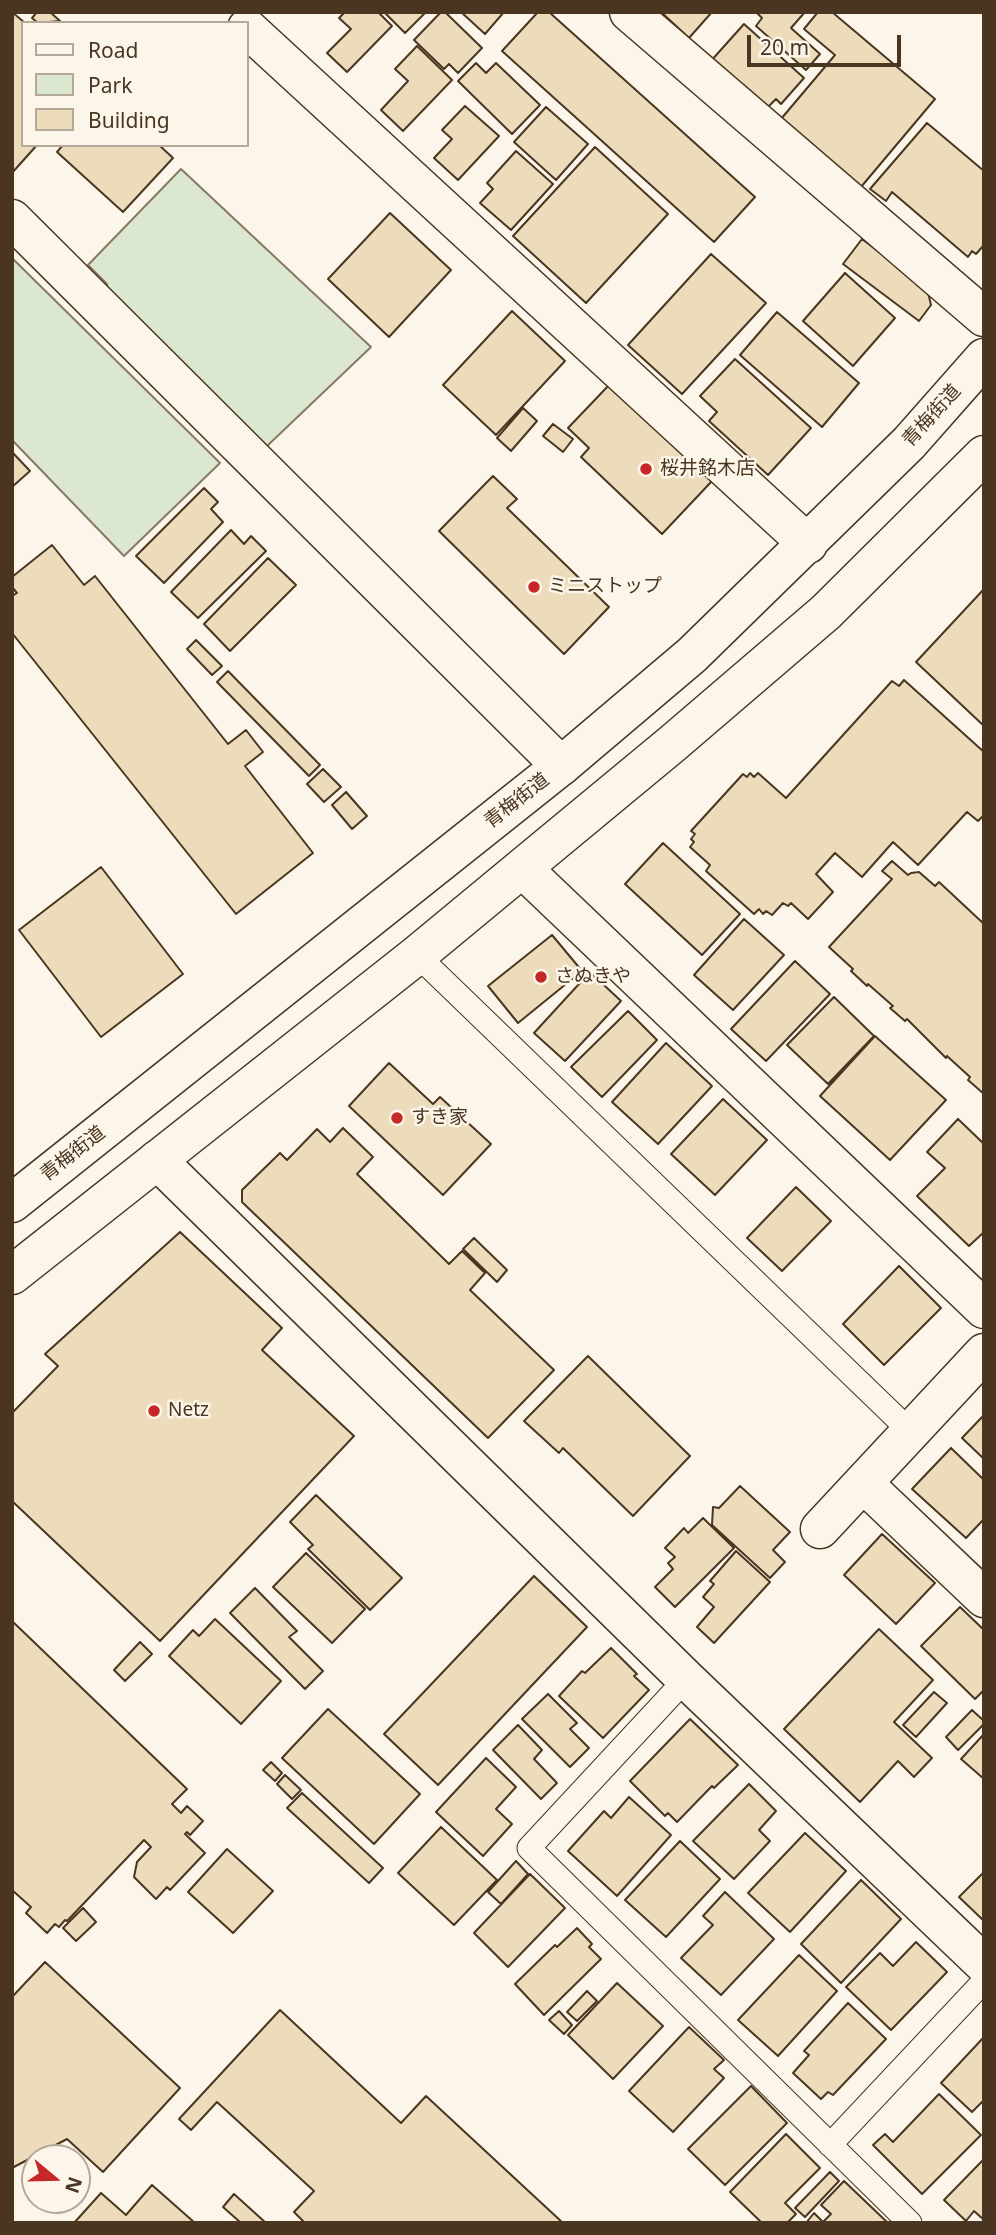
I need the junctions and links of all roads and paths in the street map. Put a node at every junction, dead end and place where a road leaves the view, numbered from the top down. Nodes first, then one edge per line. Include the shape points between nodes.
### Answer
1 (629, 12) edge
2 (248, 29) edge
3 (12, 219) edge
4 (984, 317) edge
5 (984, 358) edge
6 (984, 455) edge
7 (808, 544) junction
8 (561, 766) junction
9 (523, 869) junction
10 (417, 955) junction
11 (156, 1160) junction
12 (12, 1203) edge
13 (12, 1275) edge
14 (984, 1309) edge
15 (984, 1353) edge
16 (911, 1432) junction
17 (863, 1483) junction
18 (820, 1529) dead end
19 (984, 1598) edge
20 (686, 1679) junction
21 (984, 1964) edge
22 (984, 1981) edge
23 (830, 2145) junction
24 (910, 2223) edge

1 - 4 street
2 - 7 street
3 - 8 street
5 - 7 street, 青梅街道 via 909,443
6 - 9 street via 826,612
7 - 8 street, 青梅街道 via 692,655
8 - 12 street, 青梅街道
9 - 10 street
9 - 14 street
10 - 11 street
10 - 16 lane
11 - 13 street
11 - 20 street
15 - 16 street
16 - 17 street
17 - 18 street
17 - 19 street
20 - 21 street
20 - 23 lane via 529,1849
22 - 23 lane
23 - 24 lane

